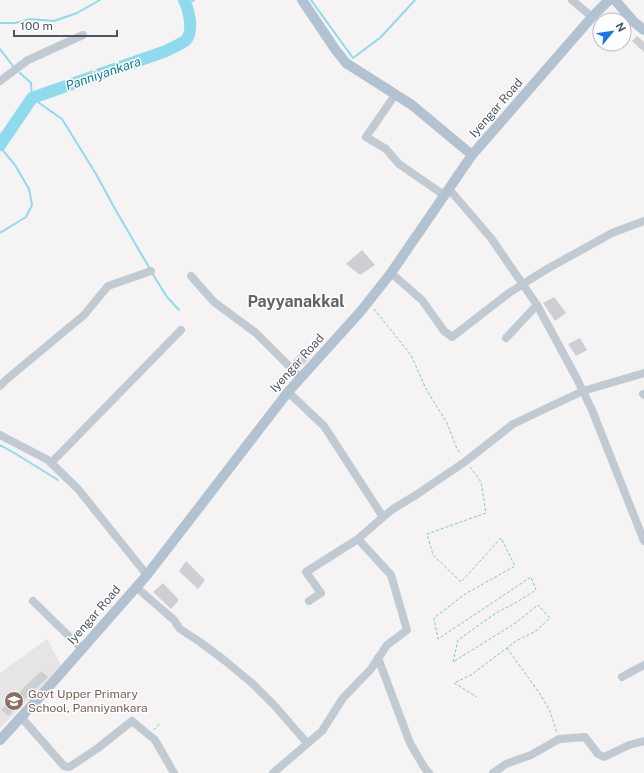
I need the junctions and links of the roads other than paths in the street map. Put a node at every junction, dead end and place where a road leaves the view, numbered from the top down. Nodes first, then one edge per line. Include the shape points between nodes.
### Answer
1 (302, 0) edge
2 (572, 0) edge
3 (609, 0) edge
4 (615, 0) edge
5 (597, 12) edge
6 (592, 17) joint
7 (644, 30) edge
8 (83, 35) dead end
9 (0, 81) edge
10 (395, 95) junction
11 (472, 155) junction
12 (446, 192) junction
13 (644, 221) edge
14 (151, 271) dead end
15 (391, 273) junction
16 (191, 276) dead end
17 (523, 284) junction
18 (537, 306) junction
19 (181, 330) dead end
20 (506, 338) dead end
21 (644, 372) edge
22 (301, 378) junction
23 (0, 386) edge
24 (583, 391) junction
25 (288, 392) junction
26 (0, 436) edge
27 (51, 463) junction
28 (383, 517) junction
29 (358, 539) junction
30 (644, 541) edge
31 (147, 575) junction
32 (136, 587) junction
33 (33, 601) dead end
34 (309, 601) dead end
35 (82, 649) junction
36 (378, 658) junction
37 (644, 665) edge
38 (622, 677) dead end
39 (21, 717) junction
40 (0, 740) edge
41 (307, 743) junction
42 (640, 743) edge
43 (174, 773) edge
44 (273, 773) edge
45 (429, 773) edge
46 (493, 773) edge

1 - 10 main road via 346,63
2 - 6 street
3 - 5 main road, Iyengar Road
4 - 7 main road
6 - 11 main road, Iyengar Road
8 - 9 street via 28,60
10 - 11 main road via 412,105
10 - 12 street via 366,137 386,149 399,164
11 - 12 main road, Iyengar Road
12 - 15 main road, Iyengar Road
12 - 17 street via 491,238
13 - 17 street via 612,233
14 - 23 street via 108,286 84,315
15 - 17 street via 422,300 444,331 452,337
15 - 22 main road, Iyengar Road via 361,312
16 - 22 street via 214,302 256,333
17 - 18 street
18 - 20 street
18 - 24 street
19 - 27 street
21 - 24 street
22 - 25 main road, Iyengar Road
24 - 28 street via 513,424 466,461
24 - 30 street
25 - 28 street via 324,426
25 - 31 main road, Iyengar Road
26 - 27 street
27 - 31 street via 78,489
28 - 29 street
29 - 34 street via 306,572 321,593
29 - 36 street via 391,575 407,630 387,645
31 - 32 main road, Iyengar Road
32 - 35 main road, Iyengar Road
32 - 41 street via 174,620 180,629 253,684
33 - 35 street
35 - 39 main road, Iyengar Road
36 - 41 street via 343,698 322,731
36 - 45 street via 410,743
37 - 38 street
39 - 40 main road, Iyengar Road
39 - 43 street via 67,767 98,748 132,721 155,740
41 - 44 street
42 - 46 street via 629,745 604,757 598,754 585,737 559,739 531,755 506,764

